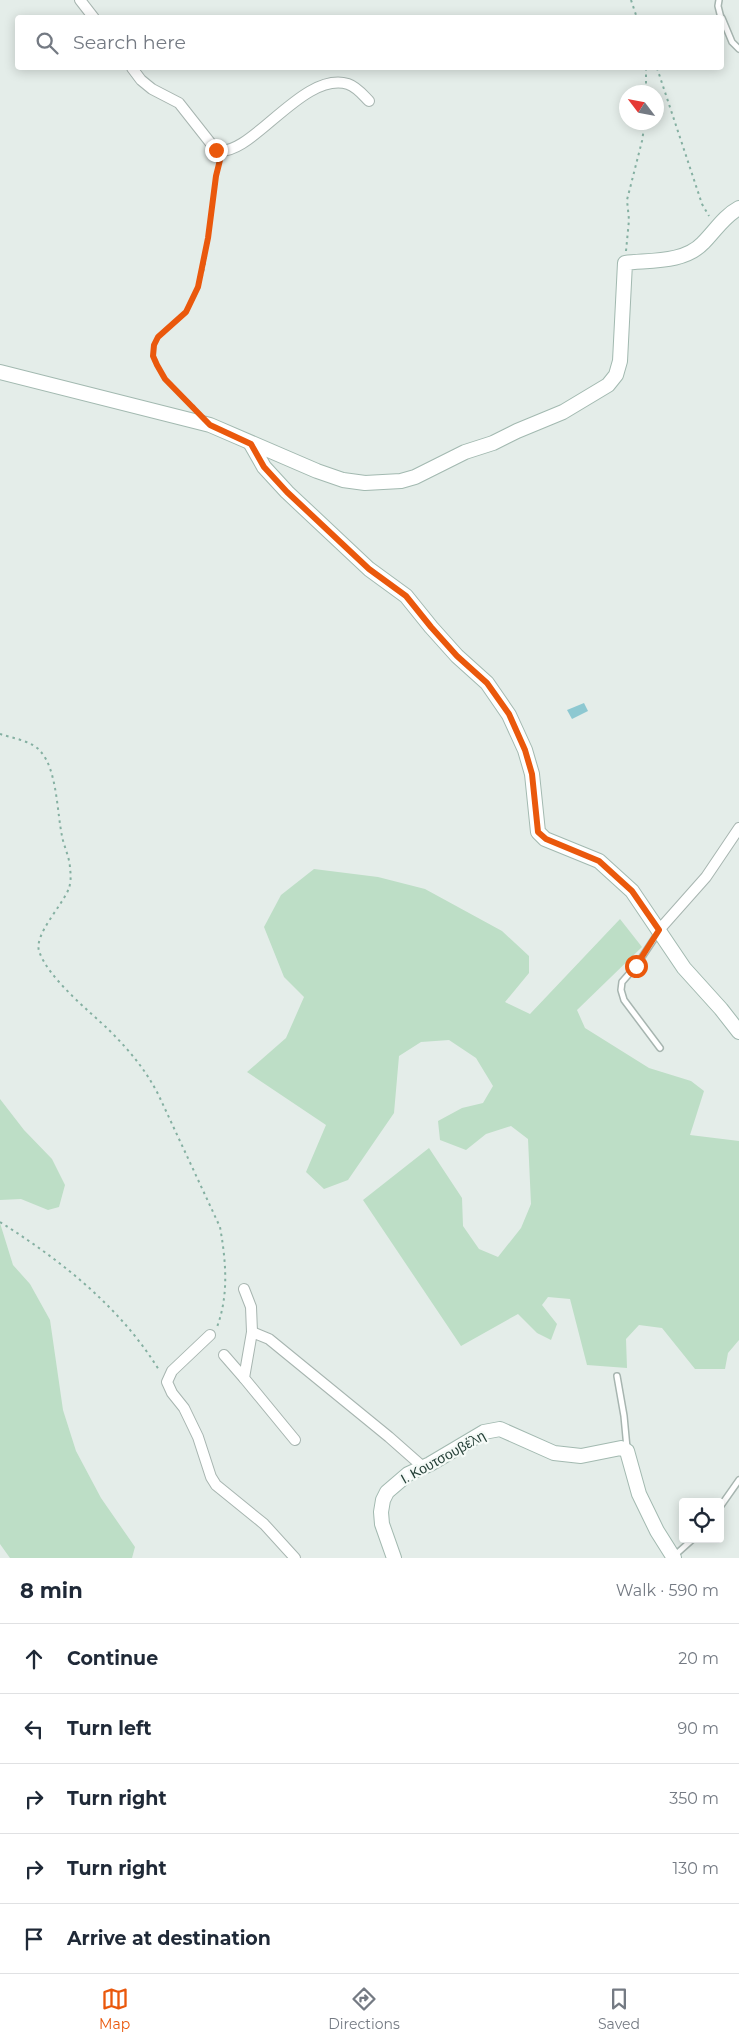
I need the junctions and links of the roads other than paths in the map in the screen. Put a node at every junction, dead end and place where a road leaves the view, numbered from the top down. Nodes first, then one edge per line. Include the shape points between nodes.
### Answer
1 (80, 0) edge
2 (719, 0) edge
3 (92, 15) edge
4 (720, 15) edge
5 (724, 25) edge
6 (739, 49) edge
7 (134, 70) edge
8 (369, 101) dead end
9 (739, 208) edge
10 (0, 372) edge
11 (251, 444) junction
12 (739, 828) edge
13 (659, 930) junction
14 (739, 1032) edge
15 (660, 1048) dead end
16 (244, 1289) dead end
17 (252, 1332) junction
18 (210, 1335) road end
19 (224, 1355) dead end
20 (617, 1376) dead end
21 (244, 1378) junction
22 (295, 1440) dead end
23 (627, 1451) junction
24 (423, 1467) junction
25 (739, 1480) edge
26 (724, 1501) edge
27 (689, 1543) edge
28 (674, 1557) edge
29 (295, 1558) edge
30 (394, 1558) edge

1 - 3 street
2 - 4 lane
5 - 6 lane
7 - 8 street via 152,89 179,103 216,150 222,152 236,148 318,88 347,84
9 - 11 street via 694,251 682,257 625,263 620,361 616,375 608,385 563,412 415,476 384,483 343,480
10 - 11 street via 210,425
11 - 13 street via 264,467 287,492 369,569 406,596 457,656 487,683 509,714 525,750 532,774 538,832 546,839 599,861 632,891
12 - 13 street via 706,877
13 - 14 street via 684,968
13 - 15 lane via 641,960 622,982 621,990 624,1000
16 - 17 street via 251,1307
17 - 21 street
17 - 24 street via 269,1339
18 - 29 street via 172,1371 167,1382 198,1437 216,1485 264,1524
19 - 21 street
20 - 23 lane
21 - 22 street
23 - 24 street, Ι. Κουτσουβέλη via 621,1448 580,1456 554,1453 500,1429 484,1432
23 - 28 street via 638,1494
24 - 30 street, Ι. Κουτσουβέλη via 394,1485 383,1500 382,1524
25 - 26 lane
27 - 28 lane

